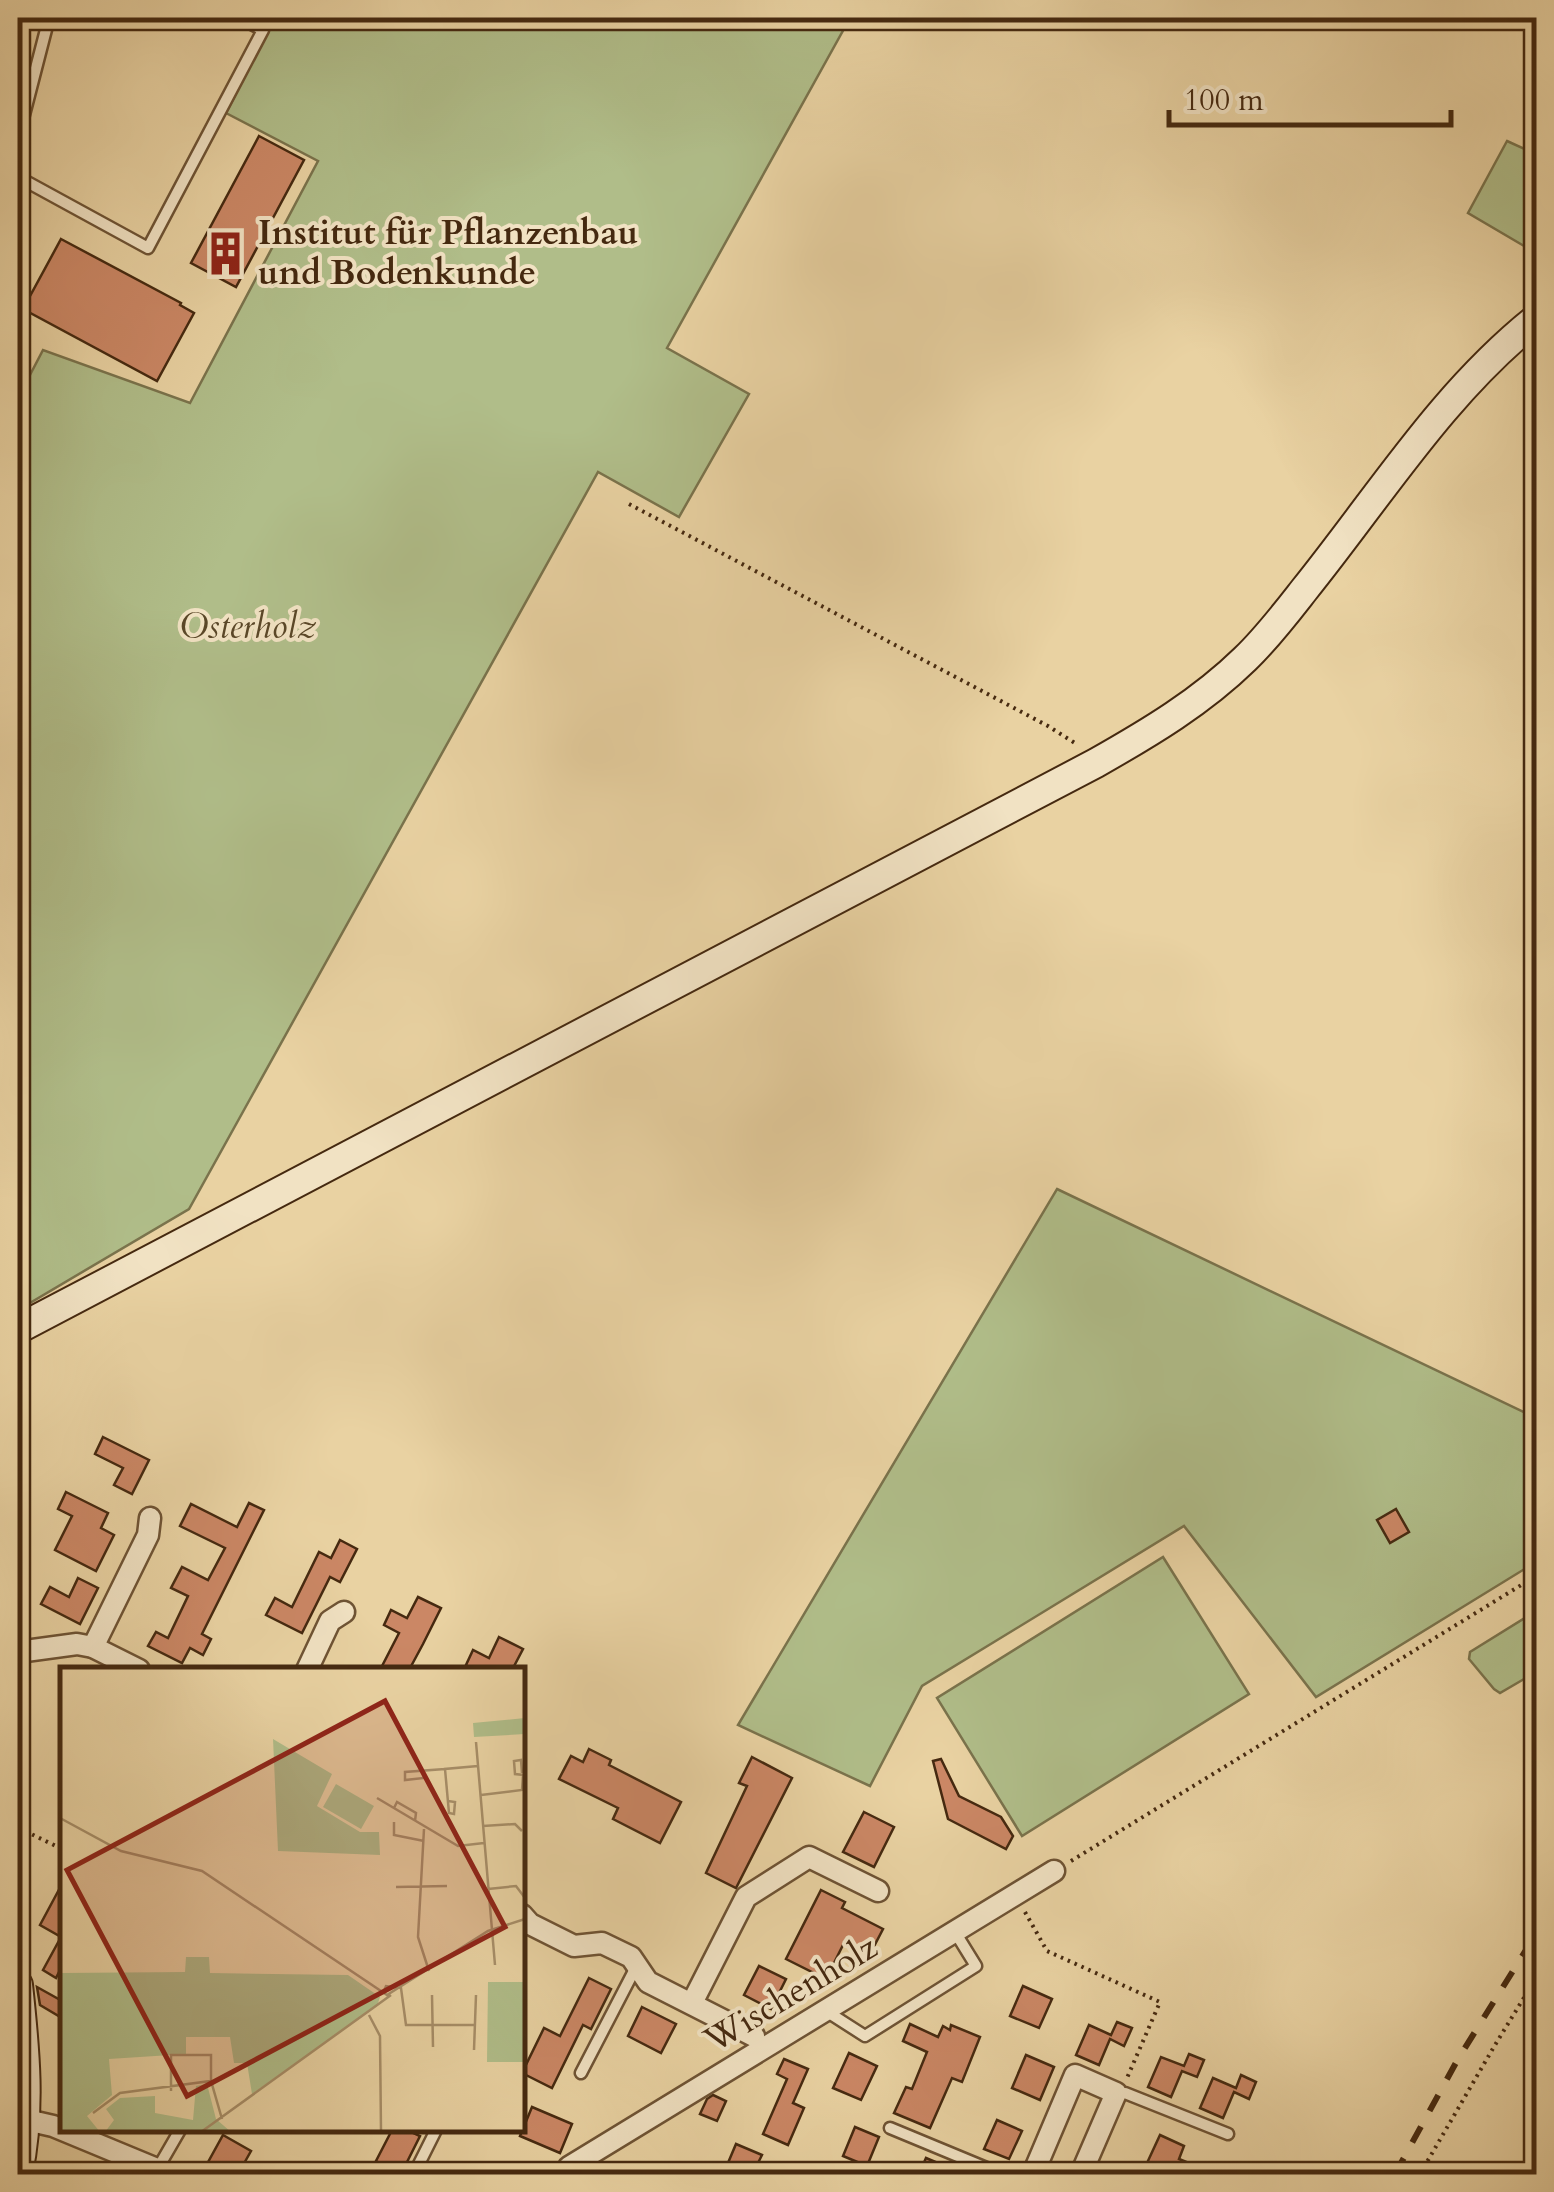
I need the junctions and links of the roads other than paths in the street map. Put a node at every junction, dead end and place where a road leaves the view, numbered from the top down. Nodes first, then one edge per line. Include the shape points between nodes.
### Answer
1 (49, 18) edge
2 (240, 18) edge
3 (18, 138) edge
4 (18, 177) edge
5 (1536, 319) edge
6 (27, 1324) edge
7 (18, 1360) edge
8 (18, 1395) edge
9 (150, 1518) dead end
10 (344, 1612) dead end
11 (93, 1647) junction
12 (18, 1652) edge
13 (133, 1667) edge
14 (307, 1667) edge
15 (1054, 1872) road end
16 (878, 1891) dead end
17 (525, 1918) edge
18 (955, 1932) junction
19 (637, 1966) junction
20 (18, 1985) edge
21 (692, 2003) junction
22 (826, 2011) junction
23 (754, 2036) dead end
24 (581, 2072) dead end
25 (1116, 2093) junction
26 (22, 2118) edge
27 (890, 2128) dead end
28 (60, 2129) edge
29 (67, 2132) edge
30 (179, 2132) edge
31 (435, 2132) edge
32 (1228, 2134) dead end
33 (164, 2172) edge
34 (18, 2173) edge
35 (414, 2174) edge
36 (566, 2174) edge
37 (1001, 2174) edge
38 (1033, 2174) edge
39 (1081, 2174) edge

1 - 3 lane
2 - 4 lane via 263,30 148,248
5 - 6 main road via 1448,405 1246,658 1165,723
7 - 8 lane
9 - 11 street via 148,1535
10 - 14 street via 330,1620
11 - 12 street
11 - 13 street
15 - 18 street, Wischenholz
16 - 21 street via 809,1857 746,1896
17 - 19 street via 574,1946 602,1943
18 - 22 street, Wischenholz
18 - 22 lane via 976,1966 865,2036
19 - 21 street via 648,1982
19 - 24 lane
20 - 26 main road
21 - 23 street
22 - 36 street, Wischenholz
25 - 32 lane
25 - 38 street via 1074,2075
25 - 39 street
26 - 28 street
26 - 34 main road
27 - 37 lane
29 - 33 street
30 - 33 lane
31 - 35 lane

